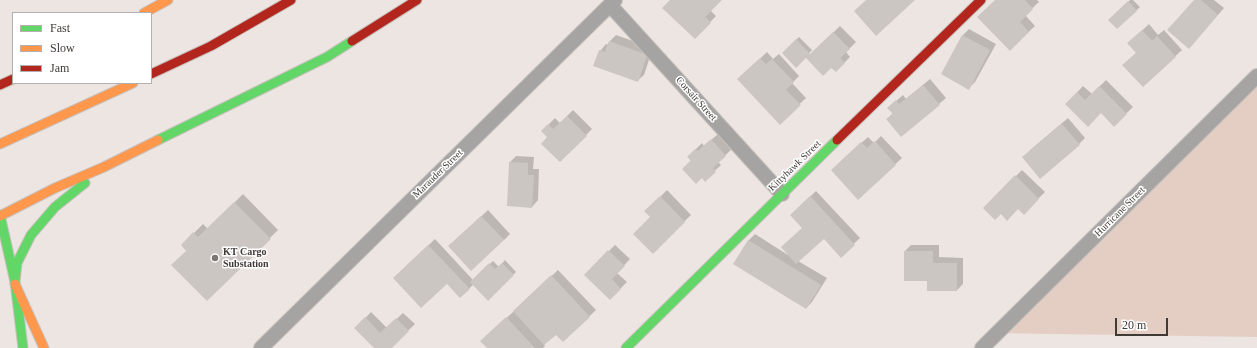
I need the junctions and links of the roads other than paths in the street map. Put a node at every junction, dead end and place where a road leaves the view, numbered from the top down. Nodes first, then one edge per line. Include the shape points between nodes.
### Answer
1 (168, 0) edge
2 (291, 0) edge
3 (417, 0) edge
4 (981, 0) edge
5 (612, 3) edge
6 (146, 12) edge
7 (152, 74) edge
8 (1257, 76) edge
9 (12, 79) edge
10 (131, 84) edge
11 (0, 85) edge
12 (0, 144) edge
13 (104, 167) junction
14 (782, 194) junction
15 (0, 216) edge
16 (15, 283) junction
17 (23, 348) edge
18 (44, 348) edge
19 (261, 348) edge
20 (626, 348) edge
21 (982, 348) edge

1 - 6 main road
2 - 7 main road via 211,46
3 - 13 main road via 327,57
4 - 14 main road, Kittyhawk Street
5 - 14 street, Corsair Street
5 - 19 street, Marauder Street
8 - 21 street, Hurricane Street
9 - 11 main road
10 - 12 main road
13 - 15 main road
13 - 16 main road via 55,207 31,235 17,263
14 - 20 main road, Kittyhawk Street
15 - 16 main road
16 - 17 main road
16 - 18 main road

